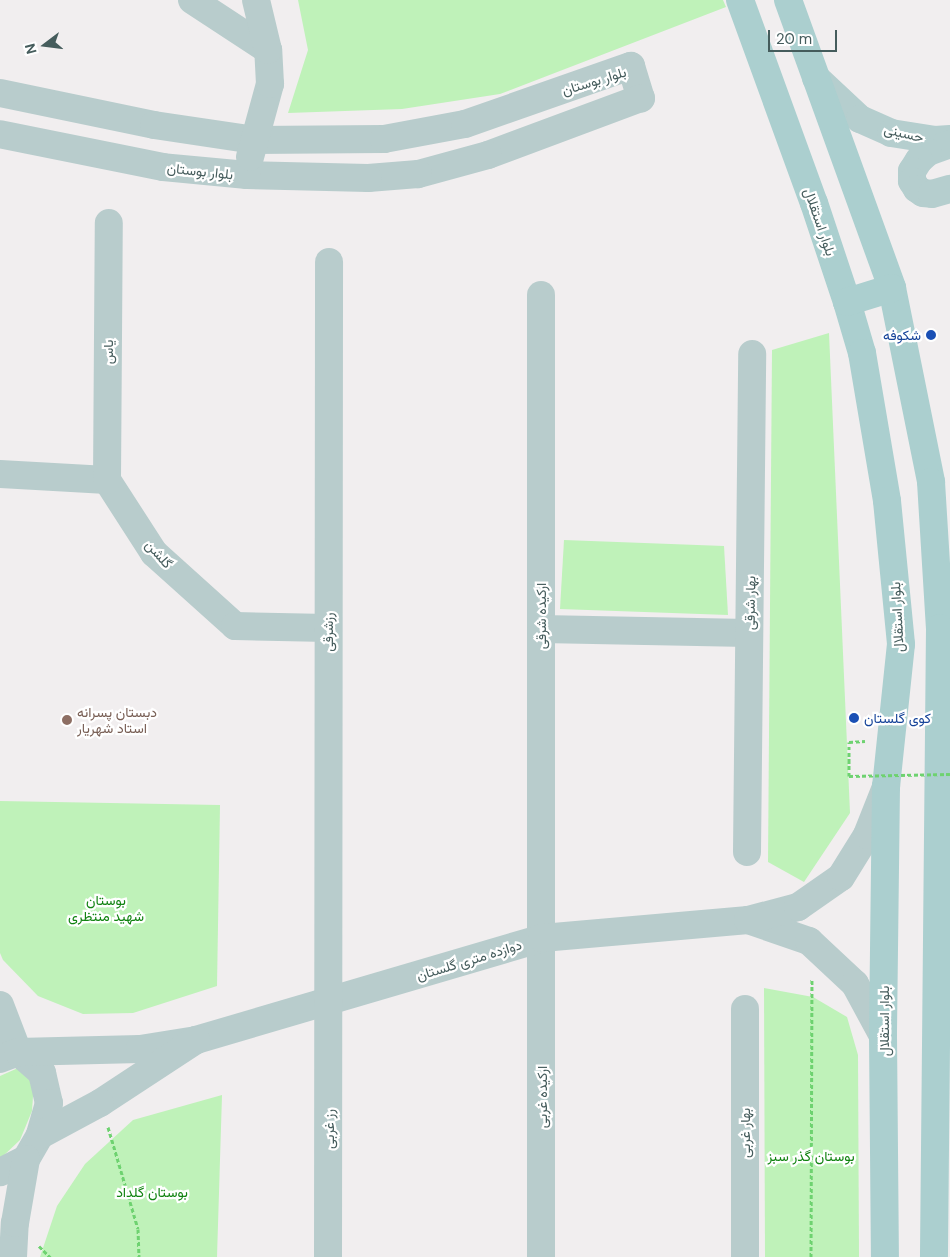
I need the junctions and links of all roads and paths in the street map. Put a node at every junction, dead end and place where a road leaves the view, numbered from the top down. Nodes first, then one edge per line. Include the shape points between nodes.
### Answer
1 (192, 0) edge
2 (256, 0) edge
3 (740, 0) edge
4 (788, 0) edge
5 (268, 50) junction
6 (816, 78) junction
7 (0, 93) edge
8 (415, 133) junction
9 (0, 134) edge
10 (950, 139) edge
11 (254, 140) junction
12 (950, 144) edge
13 (418, 174) junction
14 (247, 176) junction
15 (950, 189) edge
16 (109, 223) dead end
17 (329, 262) dead end
18 (892, 288) junction
19 (540, 295) dead end
20 (847, 302) junction
21 (752, 354) dead end
22 (0, 474) edge
23 (107, 480) junction
24 (950, 589) edge
25 (328, 628) junction
26 (940, 628) junction
27 (541, 629) junction
28 (749, 633) junction
29 (850, 742) dead end
30 (950, 774) edge
31 (886, 786) junction
32 (945, 822) edge
33 (747, 852) dead end
34 (944, 859) edge
35 (748, 920) junction
36 (542, 938) junction
37 (812, 978) dead end
38 (330, 1002) junction
39 (0, 1004) edge
40 (745, 1009) dead end
41 (883, 1036) junction
42 (196, 1040) junction
43 (9, 1055) edge
44 (100, 1103) junction
45 (40, 1135) junction
46 (26, 1159) junction
47 (0, 1172) edge
48 (13, 1257) edge
49 (139, 1257) edge
50 (328, 1257) edge
51 (542, 1257) edge
52 (745, 1257) edge
53 (812, 1257) edge
54 (885, 1257) edge
55 (934, 1257) edge

1 - 5 street
2 - 5 street
3 - 20 main road, بلوار استقلال
4 - 6 main road
5 - 11 street via 270,84
6 - 10 main road, حسینی via 860,119 890,133
6 - 18 main road
7 - 11 street, بلوار بوستان via 154,125
8 - 11 street, بلوار بوستان via 384,139
8 - 13 street
8 - 13 street, بلوار بوستان via 465,124 630,66 641,98 488,155
9 - 14 street, بلوار بوستان via 163,167
11 - 14 street
12 - 15 main road via 928,152 912,171 912,181 923,193
13 - 14 street, بلوار بوستان via 368,178
16 - 23 street, یاس
17 - 25 street, رزشرقی
18 - 20 main road
18 - 26 main road via 930,482
19 - 27 street, ارکیده شرقی
20 - 31 main road, بلوار استقلال via 862,353 888,501 901,644
21 - 28 street, بهار شرقی
22 - 23 street
23 - 25 street, گلشن via 154,553 235,626
24 - 26 main road
25 - 38 street, رزشرقی
26 - 32 main road
27 - 28 street
27 - 36 street, ارکیده شرقی
28 - 33 street, بهار شرقی
29 - 30 path, bridge via 850,776
31 - 35 street via 867,835 841,877 798,906
31 - 41 main road, بلوار استقلال
32 - 34 main road
34 - 55 main road
35 - 36 street, دوازده متری گلستان
35 - 41 street via 809,941 855,984
36 - 38 street, دوازده متری گلستان
36 - 51 street, ارکیده غربی
37 - 53 path
38 - 42 street, دوازده متری گلستان
38 - 50 street, رز غربی
39 - 43 street
40 - 52 street, بهار غربی
41 - 54 main road, بلوار استقلال
42 - 43 street via 140,1049
42 - 44 street
43 - 45 street via 42,1073 49,1103
44 - 45 street
44 - 49 path via 138,1230
45 - 46 street
46 - 47 street
46 - 48 street

